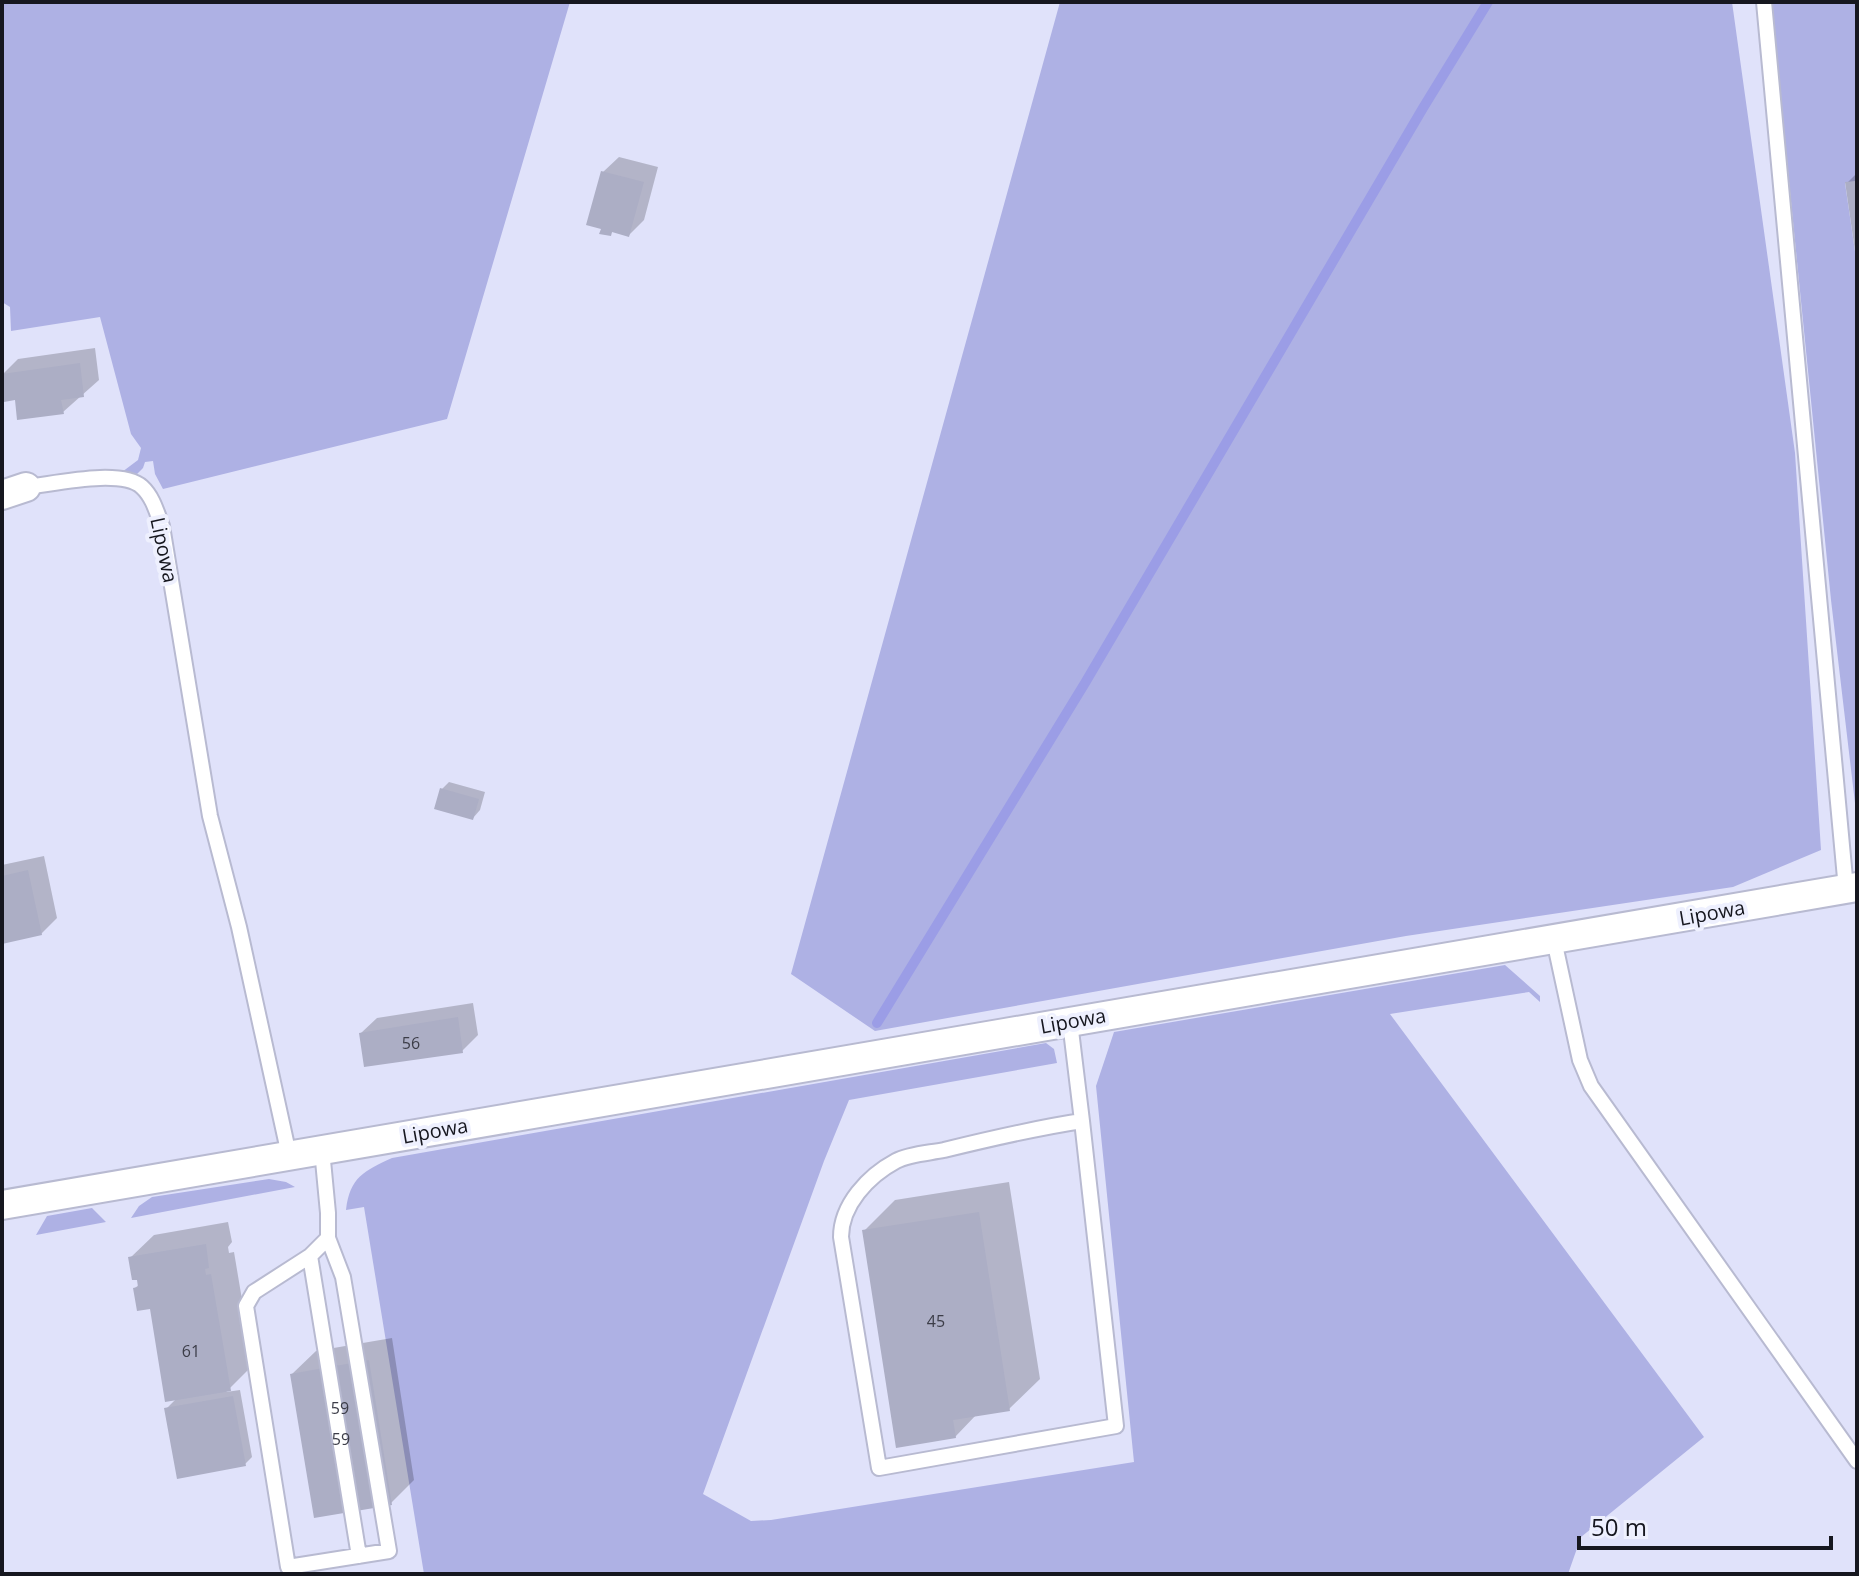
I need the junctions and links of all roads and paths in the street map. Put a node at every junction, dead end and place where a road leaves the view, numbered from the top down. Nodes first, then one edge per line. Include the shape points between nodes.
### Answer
1 (1764, 2) edge
2 (14, 491) edge
3 (1852, 888) edge
4 (1554, 940) junction
5 (1070, 1022) junction
6 (1082, 1121) junction
7 (322, 1150) junction
8 (289, 1155) junction
9 (2, 1205) edge
10 (328, 1238) junction
11 (310, 1256) junction
12 (1857, 1461) edge
13 (359, 1556) junction

1 - 3 lane
2 - 8 lane, Lipowa via 119,479 141,485 151,499 162,526 210,816
3 - 4 street, Lipowa
4 - 5 street, Lipowa
4 - 12 lane via 1580,1060 1591,1086
5 - 6 lane
5 - 7 street, Lipowa
6 - 6 lane via 1116,1426 879,1468 841,1237 850,1204 897,1160
7 - 8 street, Lipowa
7 - 10 lane
8 - 9 street, Lipowa
10 - 11 lane
10 - 13 lane via 343,1277 389,1551
11 - 13 lane
11 - 13 lane via 254,1292 246,1306 288,1567

